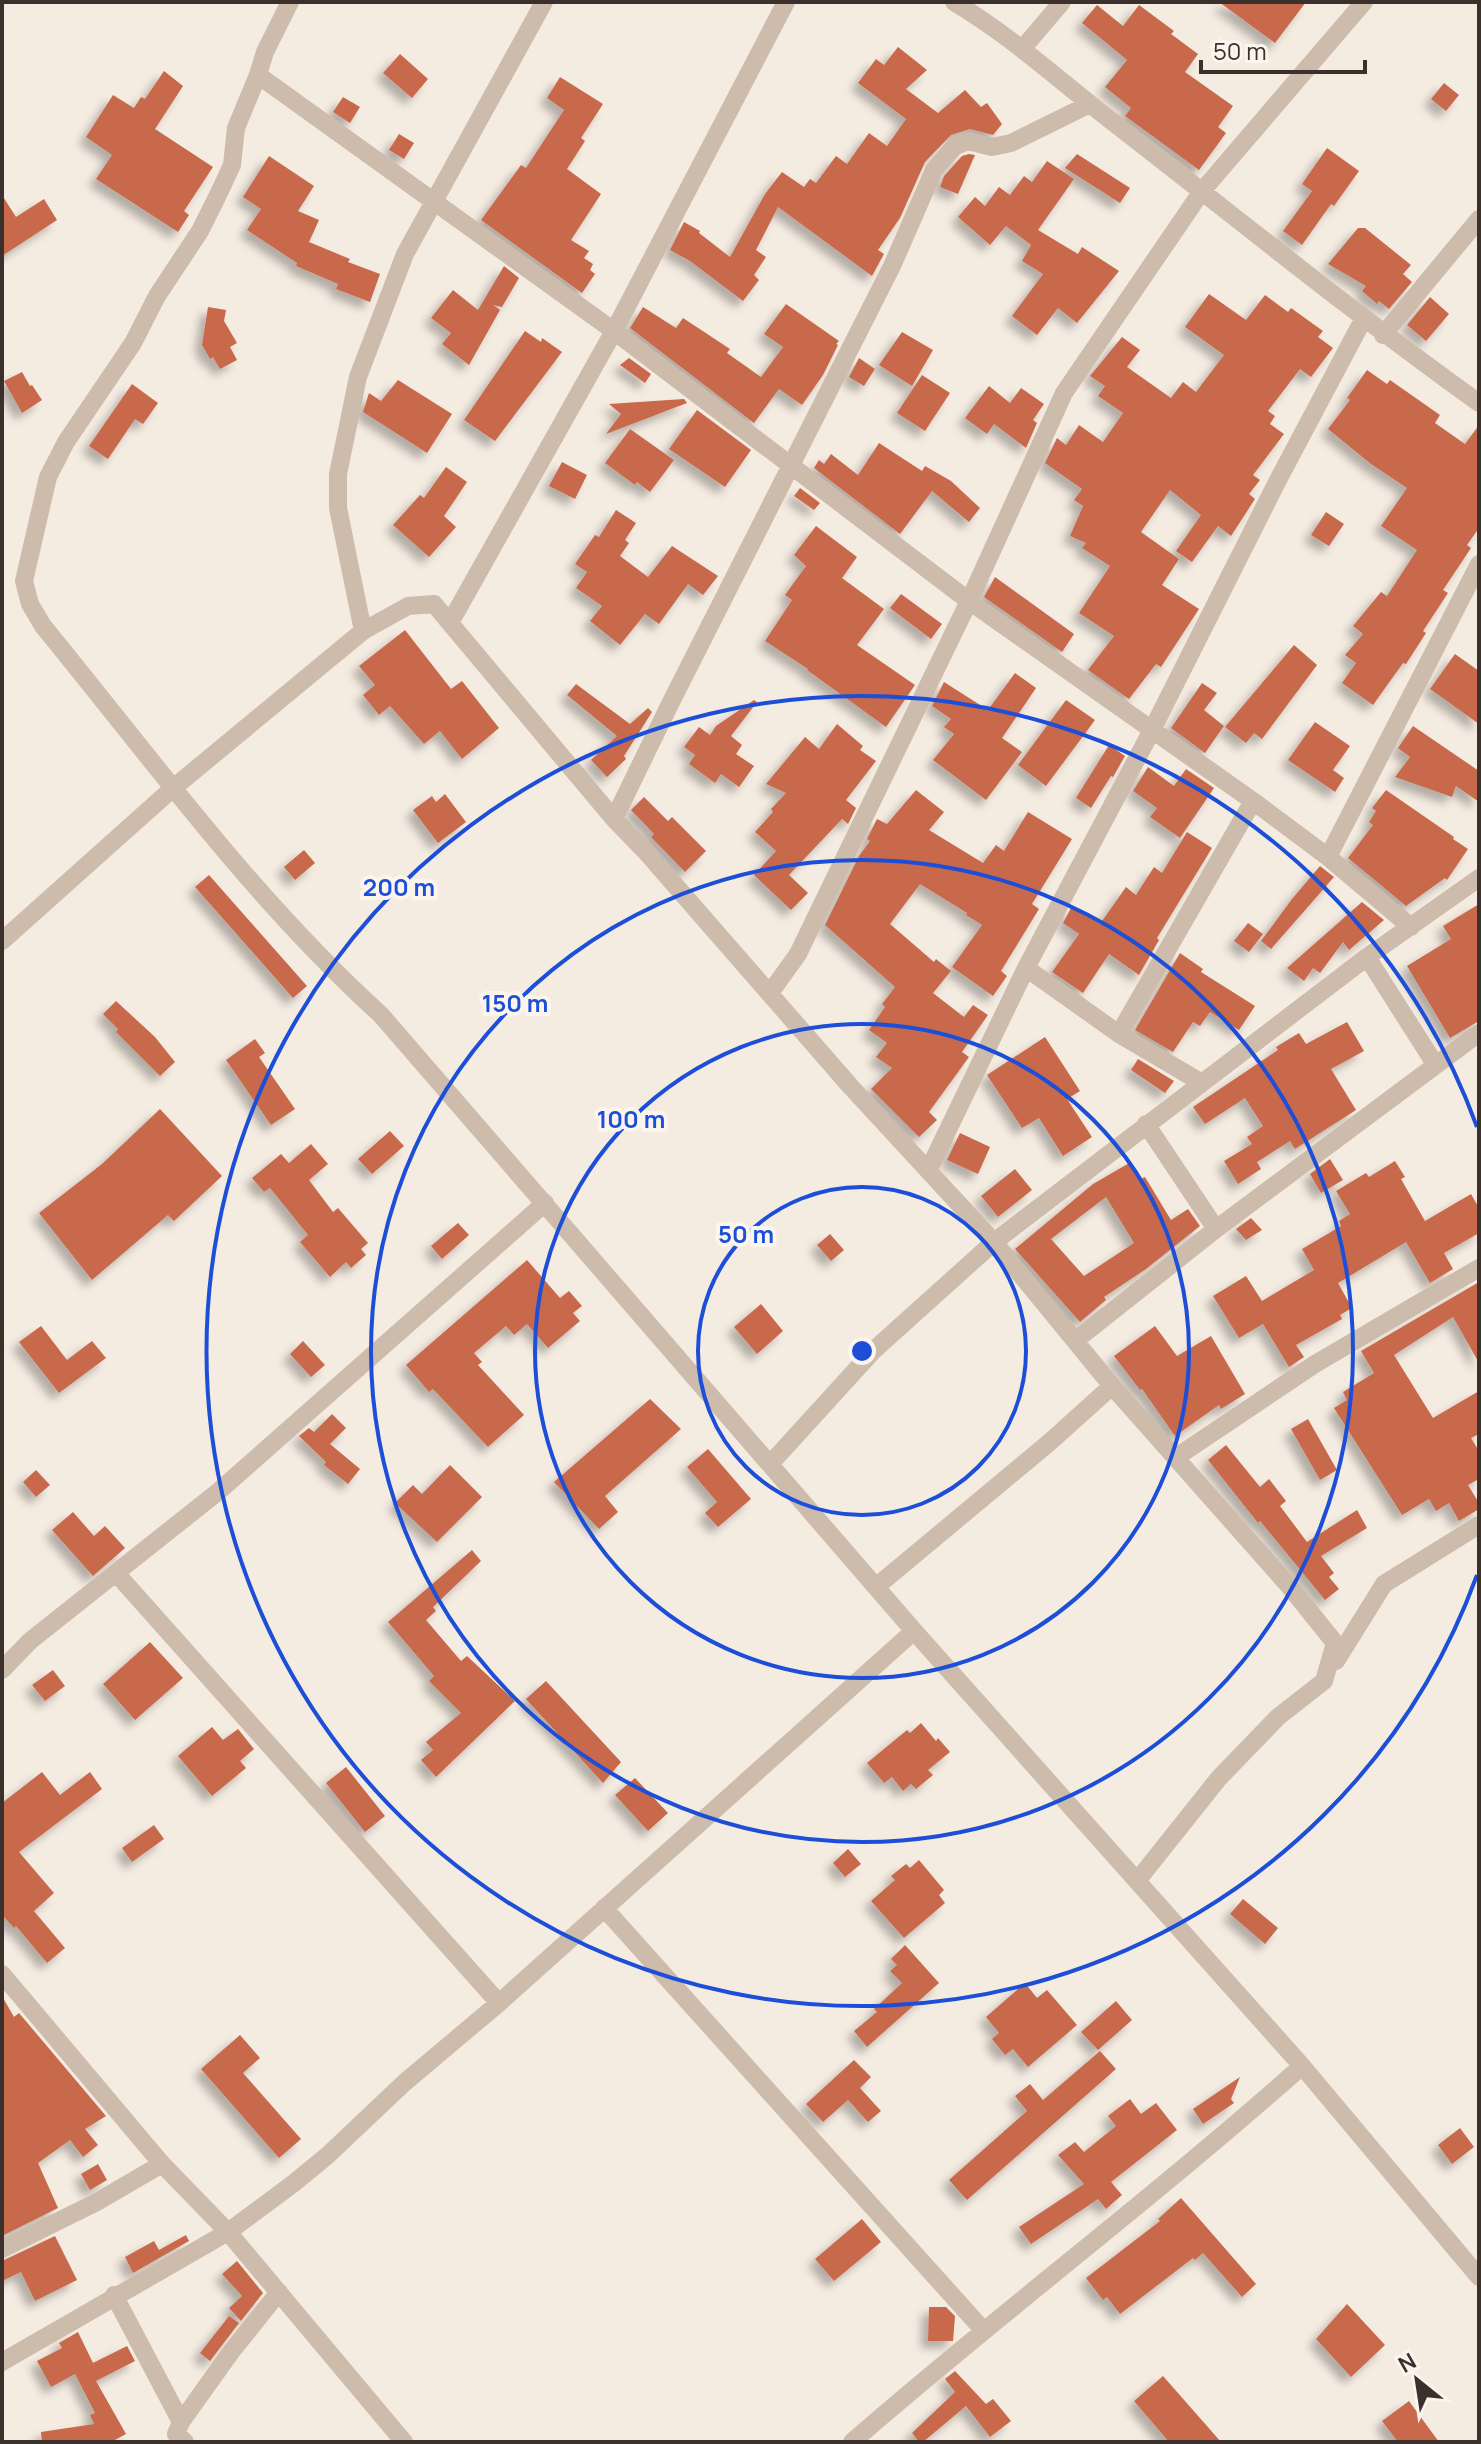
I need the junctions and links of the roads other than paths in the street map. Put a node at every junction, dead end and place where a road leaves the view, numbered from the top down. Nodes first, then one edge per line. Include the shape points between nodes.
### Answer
1 (290, 2) edge
2 (544, 2) edge
3 (786, 2) edge
4 (954, 2) edge
5 (1062, 2) edge
6 (1364, 2) edge
7 (1023, 48) junction
8 (258, 75) junction
9 (1090, 104) junction
10 (1202, 191) junction
11 (435, 201) junction
12 (1479, 219) edge
13 (1364, 318) junction
14 (614, 331) junction
15 (1383, 335) junction
16 (1479, 403) edge
17 (790, 466) junction
18 (1479, 564) edge
19 (969, 601) junction
20 (451, 621) junction
21 (363, 631) junction
22 (1152, 730) junction
23 (172, 789) junction
24 (1253, 801) junction
25 (614, 819) junction
26 (1328, 857) junction
27 (1479, 878) edge
28 (1411, 927) junction
29 (2, 941) edge
30 (1367, 957) junction
31 (1026, 968) junction
32 (770, 993) junction
33 (1479, 1033) edge
34 (1119, 1034) junction
35 (1435, 1064) junction
36 (1202, 1083) junction
37 (1146, 1124) junction
38 (929, 1169) junction
39 (545, 1203) junction
40 (1216, 1229) junction
41 (994, 1242) junction
42 (1479, 1268) edge
43 (1076, 1340) junction
44 (1112, 1386) junction
45 (1175, 1458) junction
46 (771, 1463) junction
47 (1479, 1525) edge
48 (116, 1573) junction
49 (877, 1586) junction
50 (914, 1631) junction
51 (2, 1670) edge
52 (1324, 1681) junction
53 (1137, 1881) junction
54 (604, 1908) junction
55 (2, 1974) edge
56 (499, 2003) junction
57 (1302, 2066) junction
58 (162, 2164) junction
59 (228, 2232) junction
60 (2, 2249) edge
61 (1479, 2277) edge
62 (279, 2292) junction
63 (114, 2295) junction
64 (984, 2331) junction
65 (2, 2362) edge
66 (181, 2422) junction
67 (185, 2442) edge
68 (404, 2442) edge
69 (852, 2442) edge

1 - 8 street
2 - 11 street
3 - 14 street
4 - 7 street
5 - 7 street
6 - 10 street
7 - 9 street
8 - 11 street
8 - 23 street via 236,128 232,165 200,231 48,477 24,581 43,626
9 - 10 street
9 - 17 street via 1011,143 992,147 968,141 955,146 934,170 892,266
10 - 13 street
10 - 19 street via 1064,393
11 - 14 street
11 - 21 street via 405,254 358,377 338,474 338,508
12 - 15 street
13 - 15 street
13 - 22 street
14 - 17 street
14 - 20 street
15 - 16 street
17 - 19 street
17 - 25 street
18 - 26 street
19 - 22 street
19 - 32 street via 798,954
20 - 21 street via 434,604 408,606
20 - 25 street
21 - 23 street
22 - 24 street
22 - 31 street
23 - 29 street
23 - 39 street via 270,904 381,1015
24 - 26 street
24 - 34 street
25 - 32 street
26 - 28 street
27 - 28 street
28 - 30 street
30 - 35 street
30 - 36 street
31 - 34 street
31 - 38 street
32 - 38 street
33 - 35 street
34 - 36 street
35 - 40 street
36 - 37 street
37 - 40 street
37 - 41 street
38 - 41 street
39 - 46 street
39 - 48 street via 219,1491
40 - 43 street
41 - 43 street
41 - 46 street via 874,1350
42 - 45 street via 1315,1364
43 - 44 street
44 - 45 street
44 - 49 street
45 - 52 street via 1335,1643
46 - 49 street
47 - 52 street via 1384,1584
48 - 51 street
48 - 56 street
49 - 50 street
50 - 53 street
50 - 54 street
52 - 53 street via 1278,1717 1219,1778
53 - 57 street
54 - 56 street
54 - 64 street
55 - 58 street
56 - 59 street via 328,2155
57 - 61 street
57 - 64 street
58 - 59 street
58 - 60 street
59 - 62 street
59 - 63 street
62 - 66 street
62 - 68 street
63 - 65 street
63 - 66 street
64 - 69 street
66 - 67 street via 176,2434

